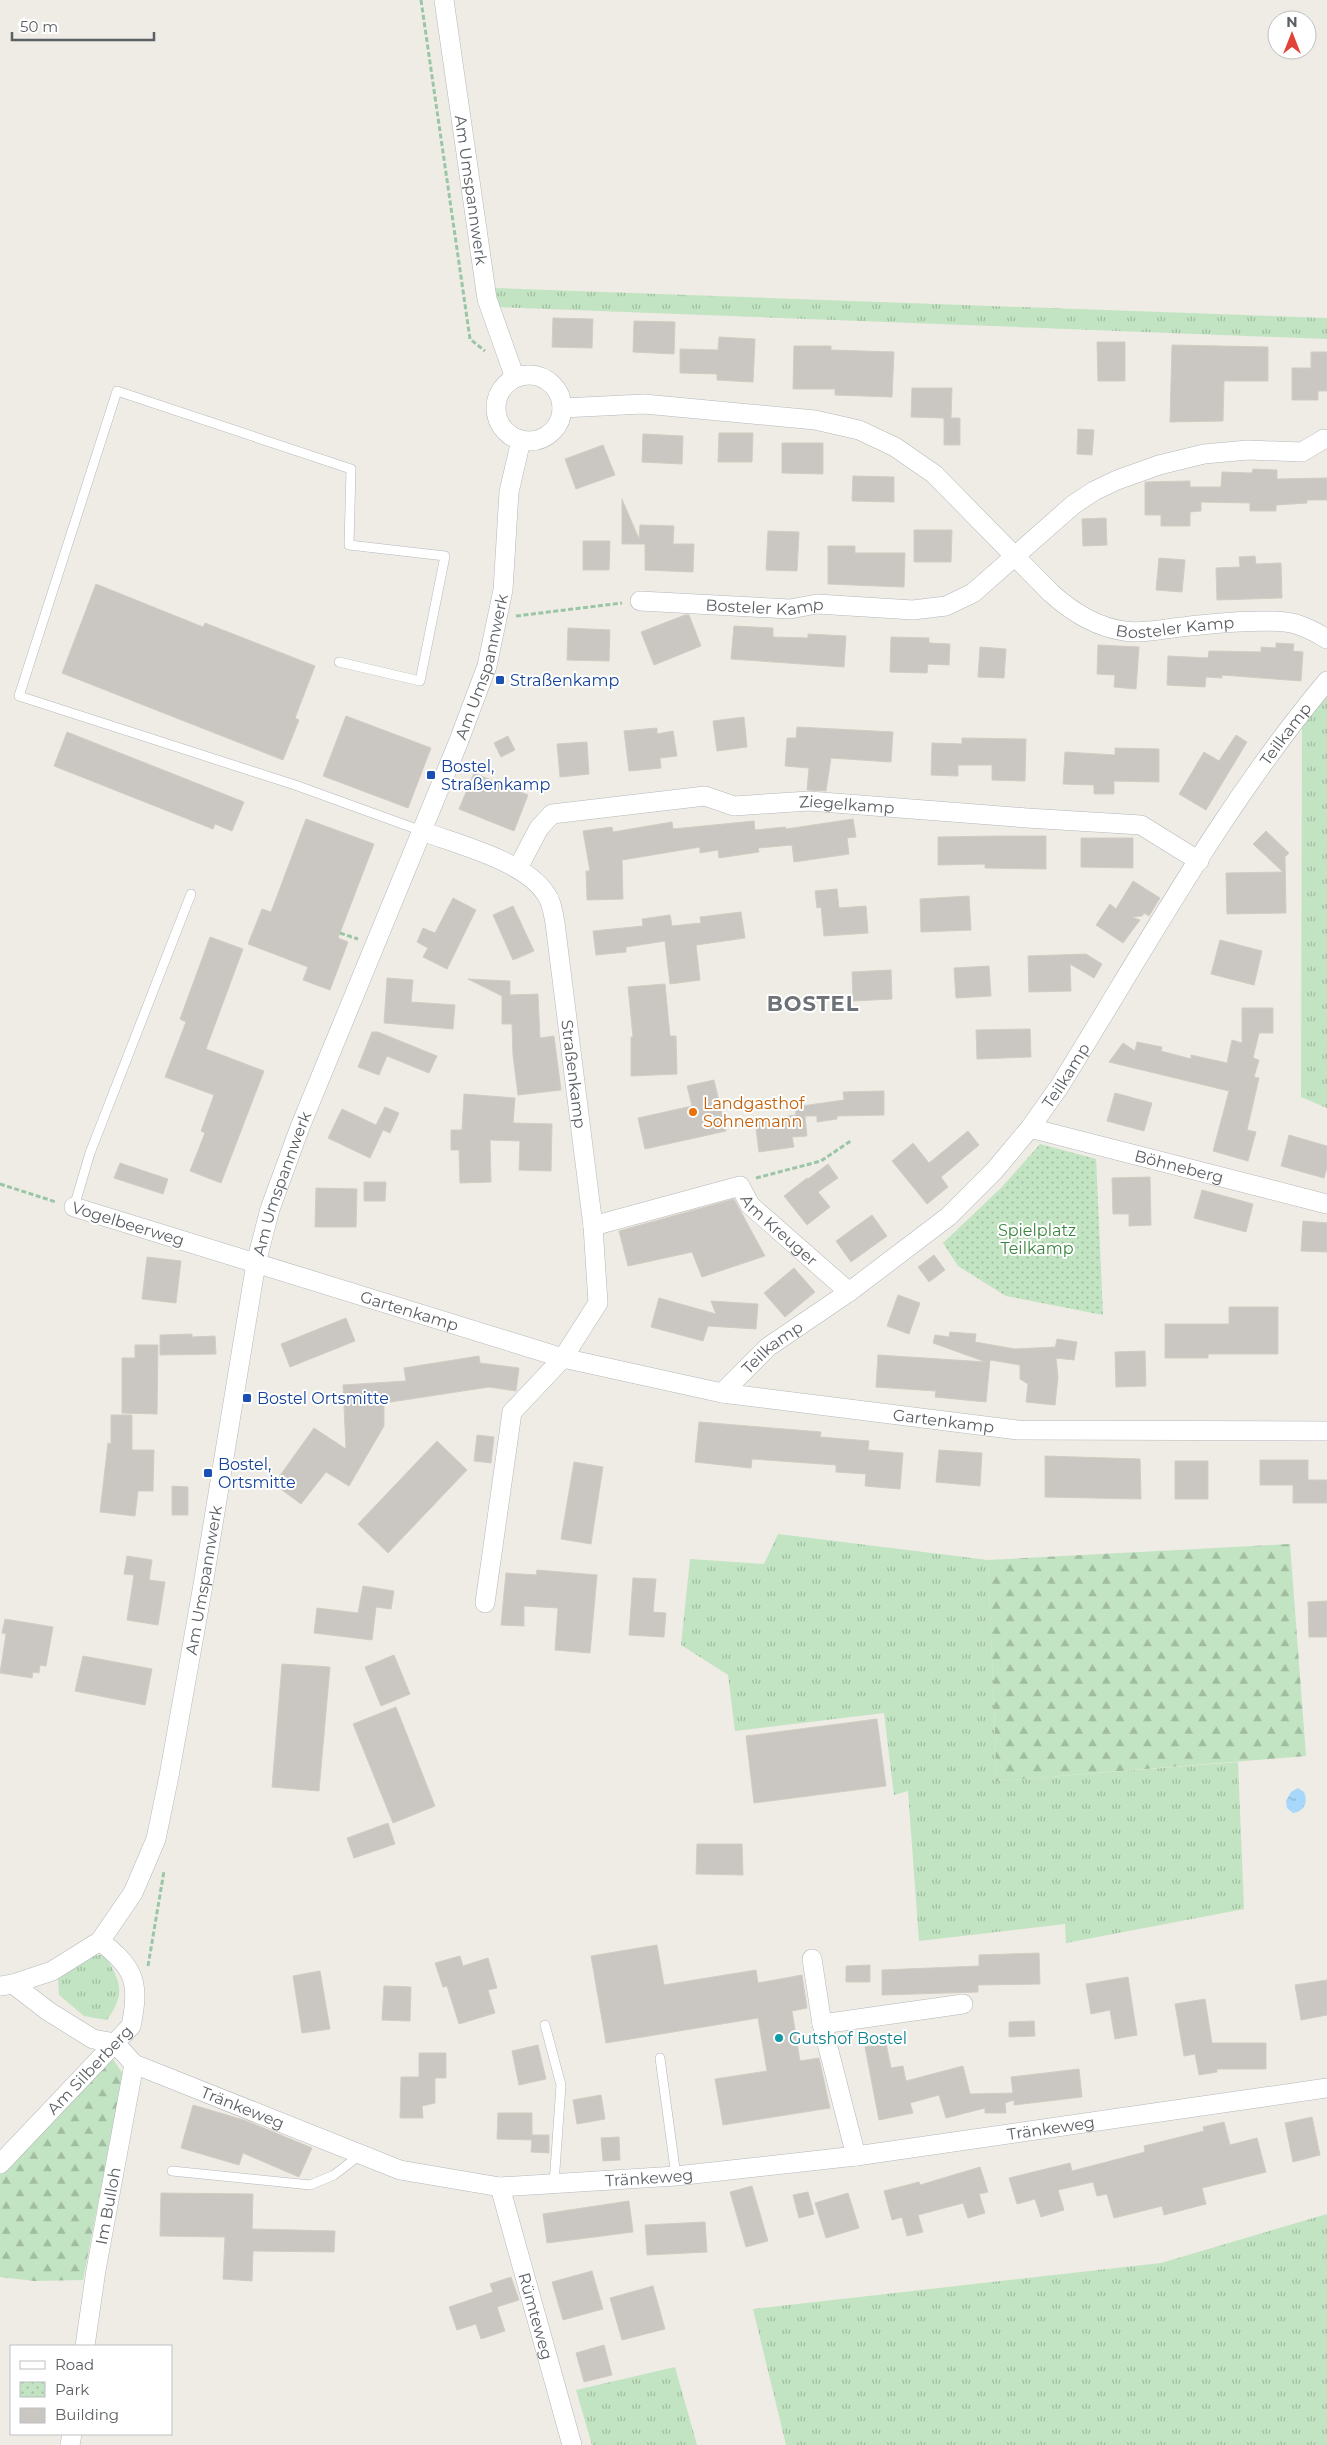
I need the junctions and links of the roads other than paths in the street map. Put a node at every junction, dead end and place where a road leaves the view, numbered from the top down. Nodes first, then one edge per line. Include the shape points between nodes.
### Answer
1 (444, 0) edge
2 (515, 378) junction
3 (562, 408) junction
4 (1324, 439) dead end
5 (522, 440) junction
6 (1016, 556) junction
7 (640, 601) road end
8 (1327, 639) edge
9 (339, 662) dead end
10 (1327, 681) edge
11 (422, 831) junction
12 (1199, 861) junction
13 (518, 868) junction
14 (191, 894) dead end
15 (1030, 1128) junction
16 (1327, 1204) edge
17 (74, 1207) joint
18 (593, 1226) junction
19 (256, 1263) junction
20 (849, 1292) junction
21 (563, 1358) junction
22 (722, 1393) junction
23 (1327, 1431) edge
24 (485, 1603) dead end
25 (100, 1941) junction
26 (812, 1959) dead end
27 (6, 1985) edge
28 (963, 2004) dead end
29 (822, 2024) junction
30 (545, 2025) dead end
31 (115, 2043) junction
32 (660, 2058) dead end
33 (134, 2064) junction
34 (1327, 2088) edge
35 (360, 2155) junction
36 (856, 2156) junction
37 (0, 2164) edge
38 (172, 2171) dead end
39 (676, 2176) junction
40 (554, 2184) junction
41 (500, 2187) junction
42 (85, 2345) edge
43 (572, 2445) edge

1 - 2 street, Am Umspannwerk via 487,299
2 - 3 street via 525,375 546,380 555,388
2 - 5 street via 500,392 496,412 504,430
3 - 5 street via 560,418 549,434 541,439
3 - 6 street, Bosteler Kamp via 653,405 815,420 859,430 895,447 934,474
4 - 6 street, Bosteler Kamp via 1302,452 1226,450 1181,458 1137,472 1094,491 1073,505
5 - 11 street, Am Umspannwerk via 509,492 506,564 498,618 479,692
6 - 7 street, Bosteler Kamp via 974,593 946,606 929,609 817,604 790,610
6 - 8 street, Bosteler Kamp via 1064,605 1108,628 1142,632 1265,622 1295,624
9 - 11 lane via 420,681 445,556 349,545 351,470 117,391 19,696 295,785
10 - 12 street, Teilkamp via 1246,786
11 - 13 street, Straßenkamp
11 - 19 street, Am Umspannwerk via 300,1127 270,1209
12 - 13 street, Ziegelkamp via 1142,824 809,801 734,806 705,796 552,814 539,828
12 - 15 street, Teilkamp via 1059,1087
13 - 18 street, Straßenkamp via 535,880 552,908
14 - 17 lane via 90,1153
15 - 16 street, Böhneberg
15 - 20 street, Teilkamp via 994,1171 949,1216
17 - 19 street, Vogelbeerweg
18 - 20 street, Am Kreuger via 740,1186 750,1205
18 - 21 street, Straßenkamp via 598,1303
19 - 21 street, Gartenkamp
19 - 25 street, Am Umspannwerk via 201,1595 156,1839 133,1893
20 - 22 street, Teilkamp via 768,1348
21 - 22 street, Gartenkamp
21 - 24 street via 512,1412
22 - 23 street, Gartenkamp via 1018,1430
25 - 27 street via 52,1972
25 - 31 street, Am Silberberg via 120,1956 132,1975 136,2001 131,2026
26 - 29 street
27 - 31 street via 93,2039
28 - 29 street
29 - 36 street
30 - 40 lane via 561,2086
31 - 33 street, Tränkeweg
31 - 37 street, Am Silberberg
32 - 39 lane
33 - 35 street, Tränkeweg
33 - 42 street, Im Bulloh
34 - 36 street, Tränkeweg
35 - 38 lane via 334,2175 310,2185
35 - 41 street, Tränkeweg via 400,2170
36 - 39 street, Tränkeweg
39 - 40 street, Tränkeweg
40 - 41 street, Tränkeweg
41 - 43 street, Rümteweg

